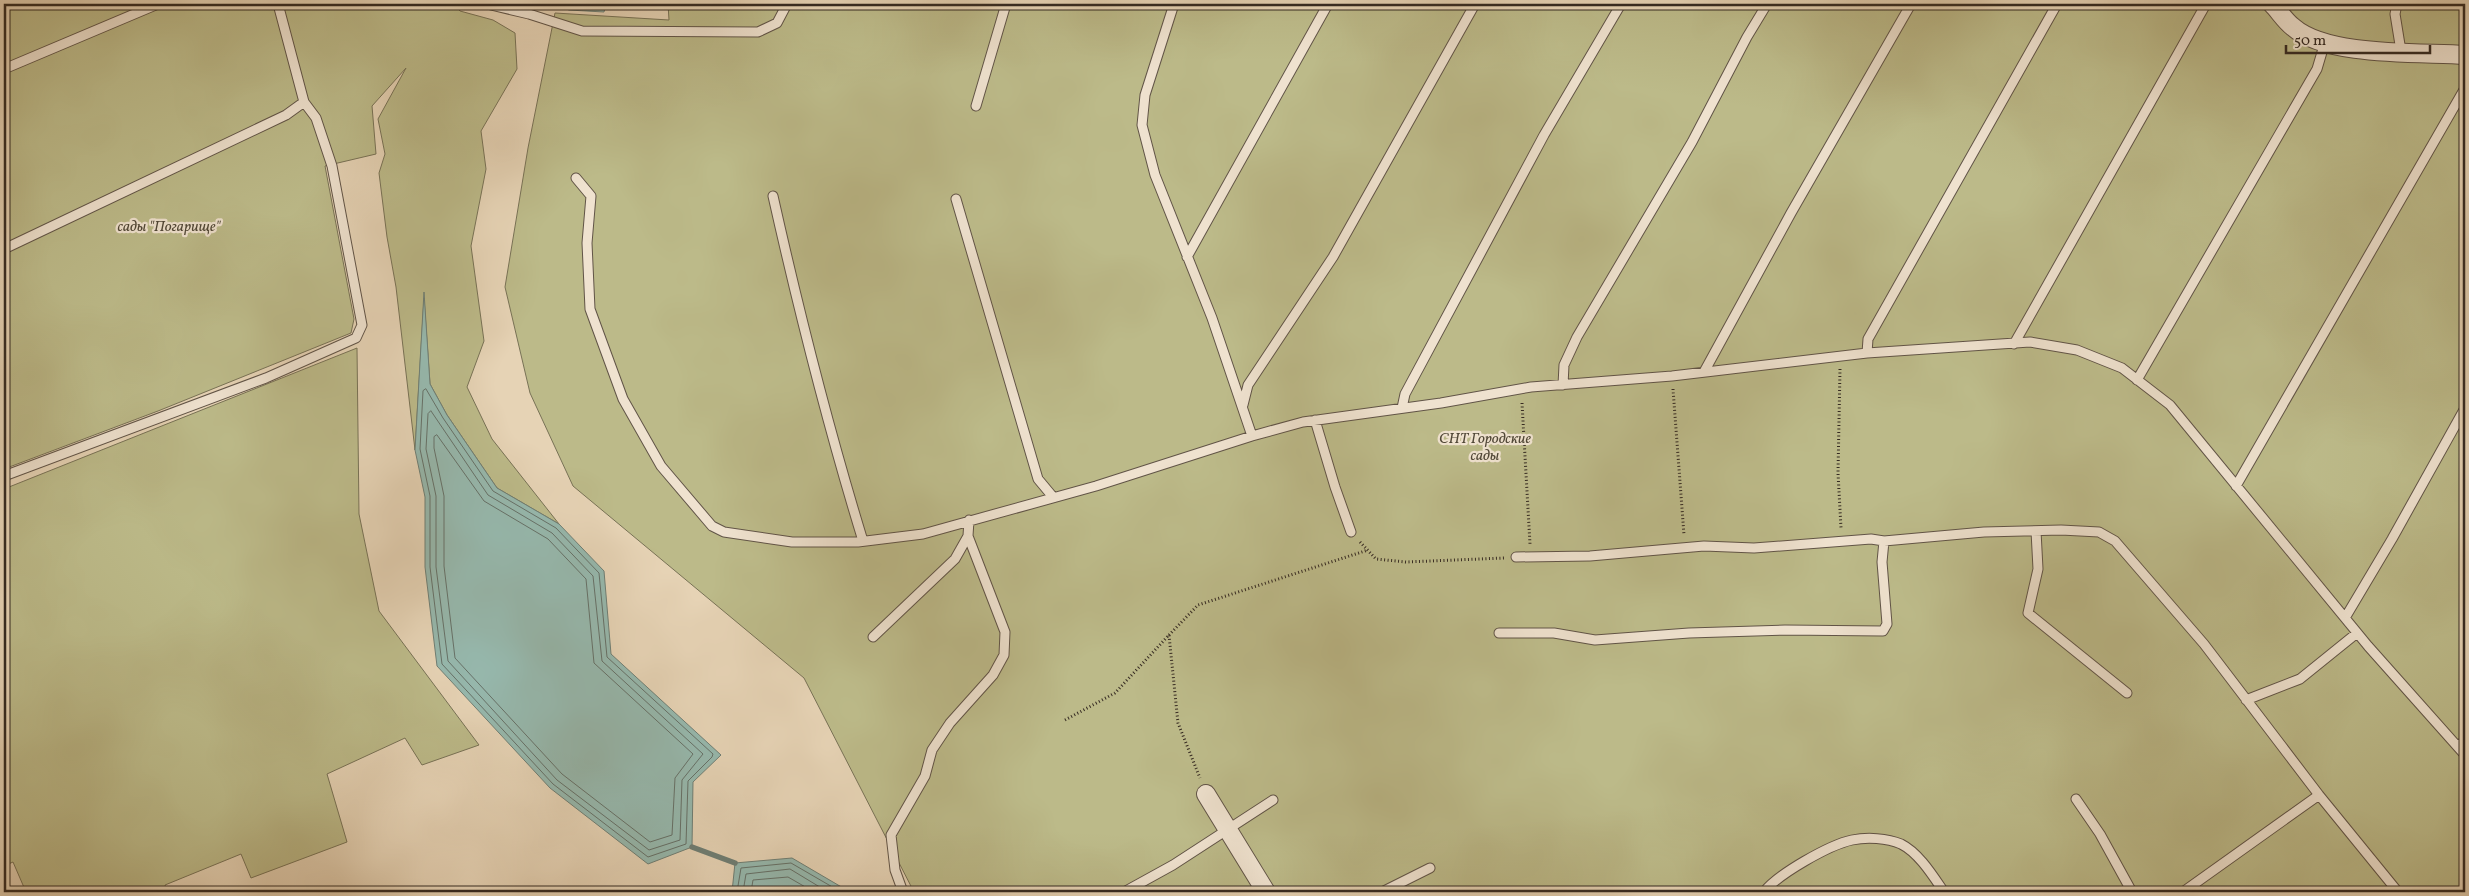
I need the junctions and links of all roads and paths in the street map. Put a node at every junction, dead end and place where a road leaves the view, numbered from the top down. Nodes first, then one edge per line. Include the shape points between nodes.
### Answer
1 (158, 4) edge
2 (278, 4) edge
3 (487, 4) edge
4 (787, 4) edge
5 (1006, 4) edge
6 (1174, 4) edge
7 (1328, 4) edge
8 (1474, 4) edge
9 (1621, 4) edge
10 (1767, 4) edge
11 (1911, 4) edge
12 (2057, 4) edge
13 (2206, 4) edge
14 (2272, 4) edge
15 (2396, 4) edge
16 (2325, 42) junction
17 (2401, 52) junction
18 (2465, 55) edge
19 (4, 69) edge
20 (2465, 88) edge
21 (304, 102) junction
22 (976, 106) dead end
23 (576, 178) dead end
24 (772, 196) dead end
25 (956, 199) dead end
26 (4, 249) edge
27 (1187, 257) junction
28 (2014, 344) junction
29 (1867, 353) junction
30 (1840, 356) junction
31 (1704, 372) junction
32 (1672, 376) junction
33 (2137, 380) junction
34 (1563, 385) junction
35 (1521, 389) junction
36 (1243, 406) junction
37 (1402, 408) junction
38 (2465, 408) edge
39 (1315, 420) junction
40 (1252, 436) junction
41 (4, 476) edge
42 (2236, 486) junction
43 (1053, 497) junction
44 (969, 520) junction
45 (2036, 531) junction
46 (1351, 532) joint
47 (968, 536) junction
48 (1884, 540) junction
49 (863, 541) junction
50 (1842, 541) junction
51 (1685, 547) junction
52 (1368, 550) junction
53 (1516, 557) joint
54 (1531, 557) junction
55 (2345, 618) junction
56 (1499, 633) dead end
57 (2357, 633) junction
58 (1170, 635) junction
59 (873, 637) dead end
60 (2127, 693) dead end
61 (2246, 700) junction
62 (1065, 720) dead end
63 (2465, 740) edge
64 (2458, 747) junction
65 (2465, 755) edge
66 (1206, 794) joint
67 (2319, 795) junction
68 (2076, 799) dead end
69 (1273, 800) dead end
70 (1227, 828) junction
71 (1430, 868) dead end
72 (903, 892) edge
73 (1124, 892) edge
74 (1266, 892) edge
75 (1382, 892) edge
76 (1764, 892) edge
77 (1944, 892) edge
78 (2132, 892) edge
79 (2182, 892) edge
80 (2398, 892) edge

1 - 19 lane
2 - 21 lane
3 - 4 lane via 582,31 758,32 777,23
5 - 22 lane
6 - 27 lane via 1145,95 1142,125 1155,175
7 - 27 lane
8 - 36 lane via 1333,257 1248,385
9 - 37 lane via 1470,270 1406,394
10 - 34 lane via 1692,142 1577,337 1564,365
11 - 31 lane
12 - 29 lane via 1868,339
13 - 28 lane
14 - 16 street via 2293,28
15 - 17 lane
16 - 17 street via 2362,51
16 - 33 lane via 2316,68
17 - 18 street
20 - 42 lane
21 - 26 lane via 286,115
21 - 41 lane via 316,118 332,166 362,325 356,338 266,378
23 - 49 lane via 591,196 587,243 590,309 622,399 661,466 712,526 724,532 792,542
24 - 49 lane via 800,315
25 - 43 lane via 1038,479
27 - 36 lane
28 - 29 lane
28 - 33 lane via 2030,342 2077,350 2122,368
29 - 30 lane
30 - 31 lane
30 - 50 path via 1838,473
31 - 32 lane
32 - 34 lane
32 - 51 path
33 - 42 lane via 2170,405
34 - 35 lane
35 - 37 lane
35 - 54 path
36 - 40 lane
37 - 39 lane
38 - 55 lane
39 - 40 lane
39 - 46 lane
40 - 43 lane
42 - 55 lane
43 - 44 lane
44 - 47 lane
44 - 49 lane via 923,534
45 - 48 lane
45 - 60 lane via 2038,569 2028,613
45 - 61 lane via 2099,532 2116,541 2204,644
46 - 52 path
47 - 59 lane via 956,559
47 - 72 lane via 1004,632 1004,655 993,675 950,723 932,750 925,776 891,835 894,870
48 - 50 lane
48 - 56 lane via 1882,562 1887,624 1883,631 1708,632 1596,640 1554,633
50 - 51 lane via 1754,548
51 - 54 lane via 1590,556
52 - 53 path via 1376,559 1406,562
52 - 58 path via 1198,604
53 - 54 lane
55 - 57 lane
57 - 61 lane via 2305,676
57 - 64 lane
58 - 62 path via 1115,693
58 - 66 path via 1178,722
61 - 67 lane
63 - 64 lane
64 - 65 lane
66 - 70 street
67 - 79 lane
67 - 80 lane
68 - 78 lane via 2100,834
69 - 70 lane
70 - 73 lane via 1173,865
70 - 74 street
71 - 75 lane
76 - 77 lane via 1812,857 1852,840 1881,839 1902,845 1924,864

